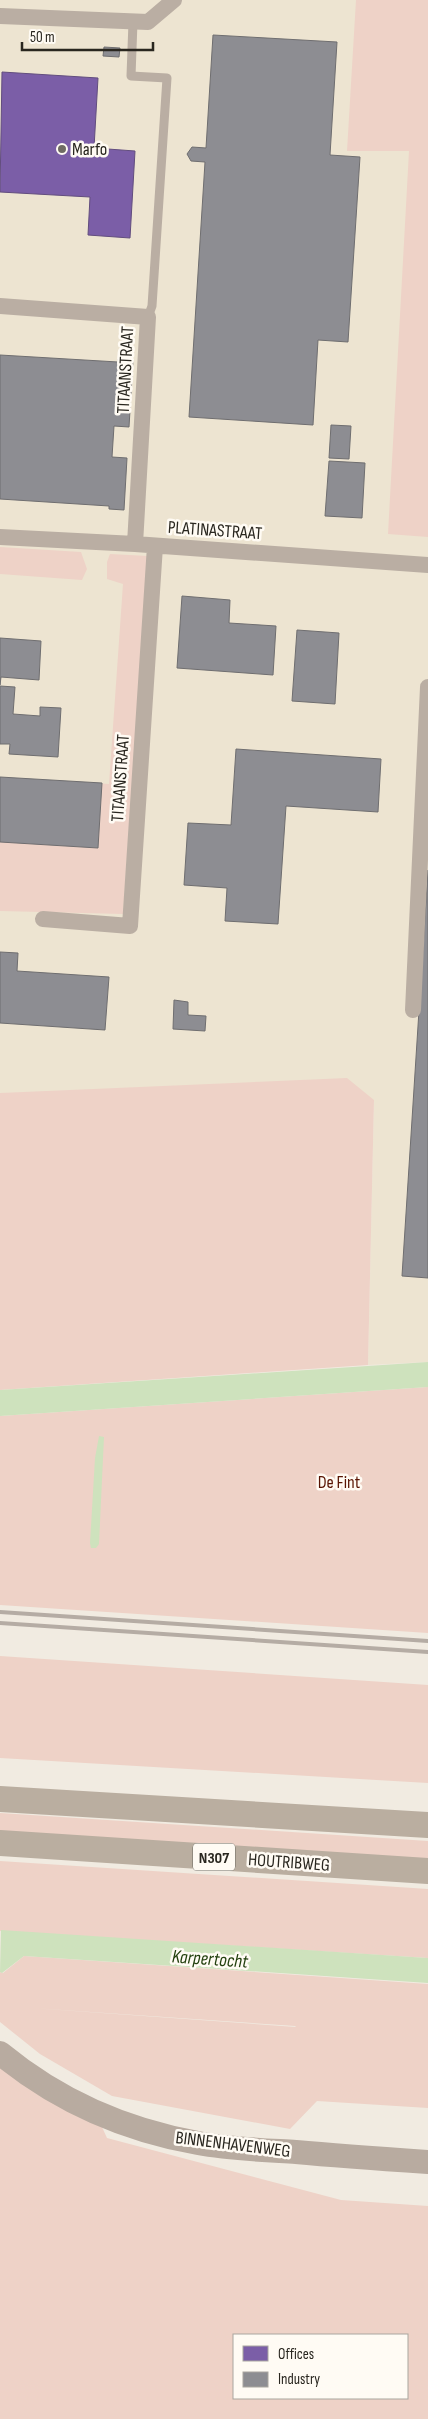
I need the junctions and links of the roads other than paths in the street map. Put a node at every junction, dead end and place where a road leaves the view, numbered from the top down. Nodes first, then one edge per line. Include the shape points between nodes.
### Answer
1 (174, 0) edge
2 (0, 16) edge
3 (133, 22) junction
4 (0, 306) edge
5 (148, 316) junction
6 (0, 537) edge
7 (135, 544) junction
8 (155, 546) junction
9 (428, 564) edge
10 (428, 687) edge
11 (43, 919) dead end
12 (412, 1010) dead end
13 (0, 1799) edge
14 (428, 1825) edge
15 (0, 1843) edge
16 (428, 1871) edge
17 (0, 2053) edge
18 (428, 2162) edge

1 - 3 street via 148,22
2 - 3 street
3 - 5 lane via 131,76 167,78 152,306
4 - 5 street, TITAANSTRAAT
5 - 7 street, TITAANSTRAAT
6 - 7 street, PLATINASTRAAT
7 - 8 street, PLATINASTRAAT
8 - 9 street, PLATINASTRAAT
8 - 11 street, TITAANSTRAAT via 130,926
10 - 12 street
13 - 14 main road
15 - 16 main road, HOUTRIBWEG / N307
17 - 18 main road, BINNENHAVENWEG via 36,2080 81,2106 165,2136 235,2148

